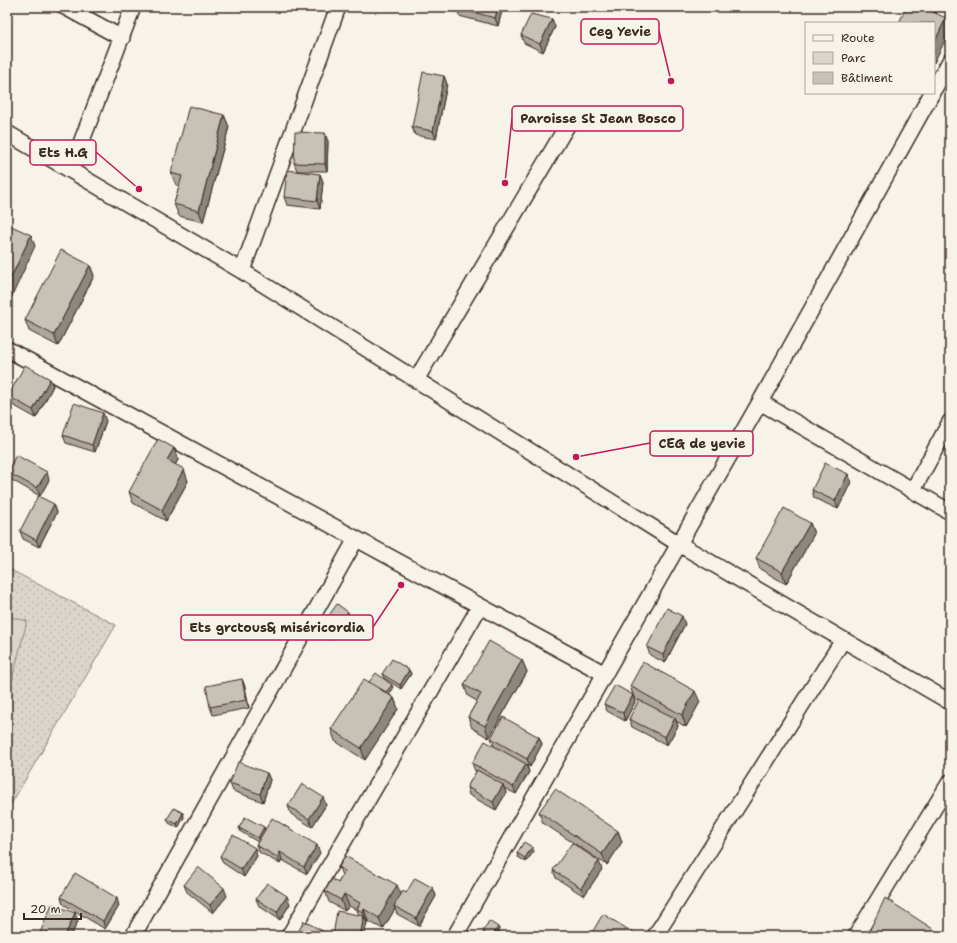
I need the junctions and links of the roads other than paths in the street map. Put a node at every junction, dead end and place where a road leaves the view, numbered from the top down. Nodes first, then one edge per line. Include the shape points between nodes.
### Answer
1 (65, 7) edge
2 (133, 7) edge
3 (338, 7) edge
4 (122, 38) junction
5 (950, 61) edge
6 (935, 87) edge
7 (931, 94) edge
8 (571, 119) dead end
9 (7, 133) edge
10 (71, 170) junction
11 (242, 271) junction
12 (7, 349) edge
13 (416, 380) junction
14 (760, 402) junction
15 (950, 422) edge
16 (913, 490) junction
17 (950, 512) edge
18 (356, 539) junction
19 (679, 544) junction
20 (480, 606) junction
21 (844, 640) junction
22 (604, 674) junction
23 (950, 702) edge
24 (950, 782) edge
25 (133, 936) edge
26 (289, 936) edge
27 (455, 936) edge
28 (655, 936) edge
29 (856, 936) edge

1 - 4 street
2 - 4 street
3 - 11 street
4 - 10 street
5 - 6 street
7 - 14 street
8 - 13 street
9 - 10 street
10 - 11 street
11 - 13 street
12 - 18 street
13 - 19 street
14 - 16 street
14 - 19 street
15 - 16 street
16 - 17 street
18 - 20 street
18 - 25 street
19 - 21 street
19 - 22 street
20 - 22 street
20 - 26 street
21 - 23 street
21 - 28 street
22 - 27 street
24 - 29 street

